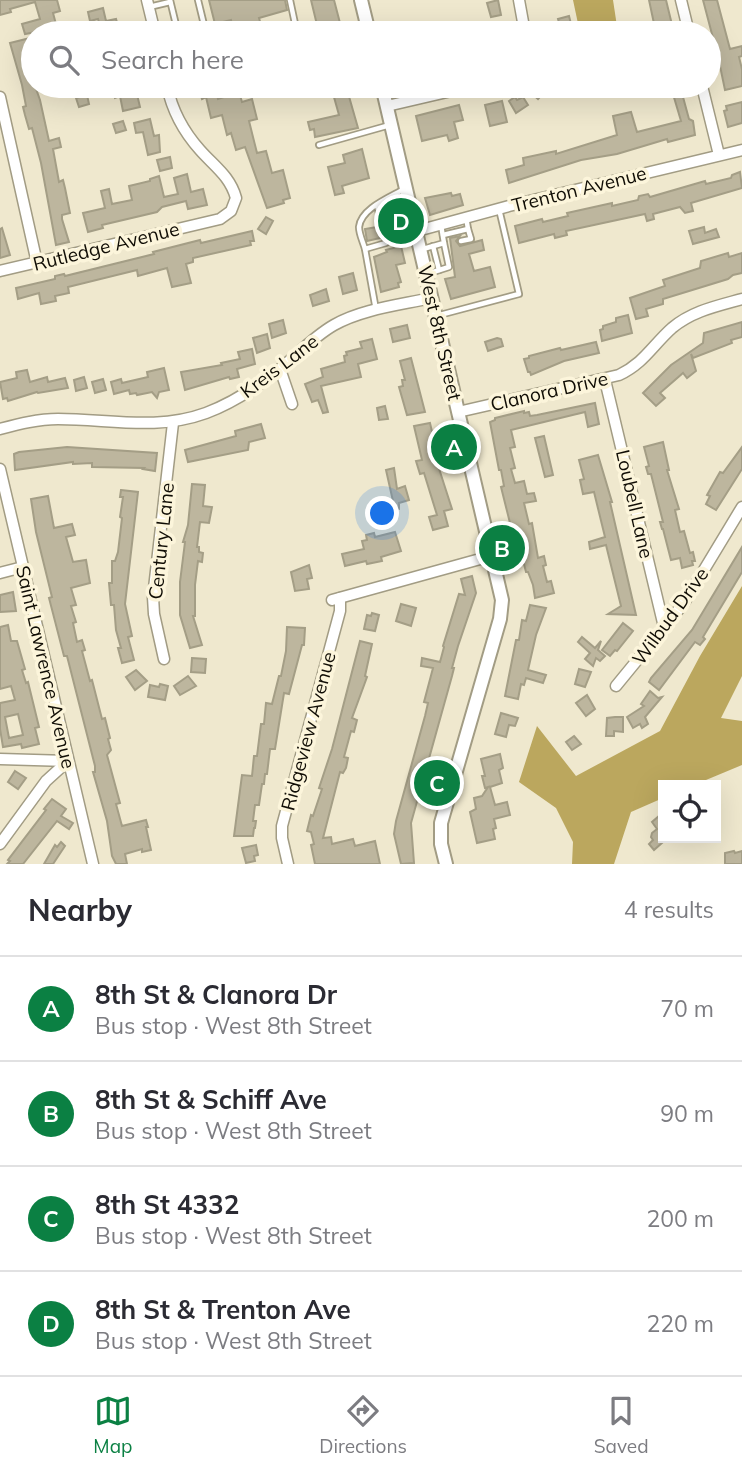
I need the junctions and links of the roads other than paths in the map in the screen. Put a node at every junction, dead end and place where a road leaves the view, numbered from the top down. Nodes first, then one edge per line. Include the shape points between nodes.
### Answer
1 (198, 0) edge
2 (290, 0) edge
3 (361, 0) edge
4 (519, 0) edge
5 (681, 0) edge
6 (170, 1) edge
7 (148, 4) edge
8 (175, 21) edge
9 (203, 21) edge
10 (294, 21) edge
11 (366, 21) edge
12 (523, 21) edge
13 (687, 21) edge
14 (0, 97) edge
15 (171, 98) edge
16 (385, 98) edge
17 (421, 98) edge
18 (705, 98) edge
19 (387, 106) junction
20 (391, 125) junction
21 (319, 145) dead end
22 (742, 150) edge
23 (719, 155) junction
24 (406, 188) junction
25 (377, 205) junction
26 (499, 208) junction
27 (466, 217) junction
28 (468, 229) junction
29 (442, 230) junction
30 (416, 231) junction
31 (461, 242) dead end
32 (447, 244) junction
33 (427, 248) junction
34 (365, 249) junction
35 (37, 263) junction
36 (0, 271) edge
37 (432, 272) junction
38 (431, 298) junction
39 (742, 299) edge
40 (376, 311) junction
41 (435, 317) junction
42 (280, 369) junction
43 (605, 380) junction
44 (292, 404) dead end
45 (458, 412) junction
46 (173, 423) junction
47 (0, 429) edge
48 (0, 469) edge
49 (742, 508) edge
50 (491, 556) junction
51 (23, 567) junction
52 (0, 573) edge
53 (664, 627) junction
54 (164, 659) dead end
55 (616, 686) dead end
56 (0, 759) edge
57 (68, 761) junction
58 (0, 844) edge
59 (93, 864) edge
60 (288, 864) edge
61 (446, 864) edge

1 - 9 lane
2 - 10 lane
3 - 11 street
4 - 12 street
5 - 13 street
6 - 7 lane
6 - 8 lane
14 - 35 street
15 - 35 street, Rutledge Avenue via 188,135 221,169 234,190 231,211 213,220
16 - 19 street, West 8th Street
17 - 19 street
18 - 23 street
19 - 20 street, West 8th Street
20 - 21 lane
20 - 24 street, West 8th Street
22 - 23 street, Trenton Avenue
23 - 26 street, Trenton Avenue
24 - 25 lane
24 - 30 street, West 8th Street
25 - 34 lane via 363,216 359,229
25 - 34 lane via 386,243
26 - 27 street, Trenton Avenue
26 - 41 lane via 519,295
27 - 28 lane
27 - 29 street, Trenton Avenue
28 - 29 lane
28 - 31 lane via 471,239
29 - 30 street, Trenton Avenue
29 - 32 lane
30 - 33 street, West 8th Street
32 - 33 lane
32 - 37 lane via 449,267
33 - 37 street, West 8th Street
34 - 40 lane
35 - 36 street, Rutledge Avenue
37 - 38 street, West 8th Street
38 - 40 street, Kreis Lane
38 - 41 street, West 8th Street
39 - 43 street, Clanora Drive via 693,314 672,328 637,365
40 - 42 street, Kreis Lane via 332,326
41 - 45 street, West 8th Street
42 - 44 street
42 - 46 street, Kreis Lane via 226,405
43 - 45 street, Clanora Drive
43 - 53 street, Loubell Lane
45 - 50 street, West 8th Street
46 - 47 street, Kreis Lane via 59,419
46 - 54 street, Century Lane via 153,597
48 - 51 street, Saint Lawrence Avenue
49 - 53 street, Wilbud Drive via 684,603
50 - 60 street, Ridgeview Avenue via 336,599 340,611 282,826
50 - 61 street, West 8th Street via 501,611 441,823
51 - 52 street
51 - 57 street, Saint Lawrence Avenue
53 - 55 street, Wilbud Drive
56 - 57 street
57 - 58 street via 46,781
57 - 59 street, Saint Lawrence Avenue

